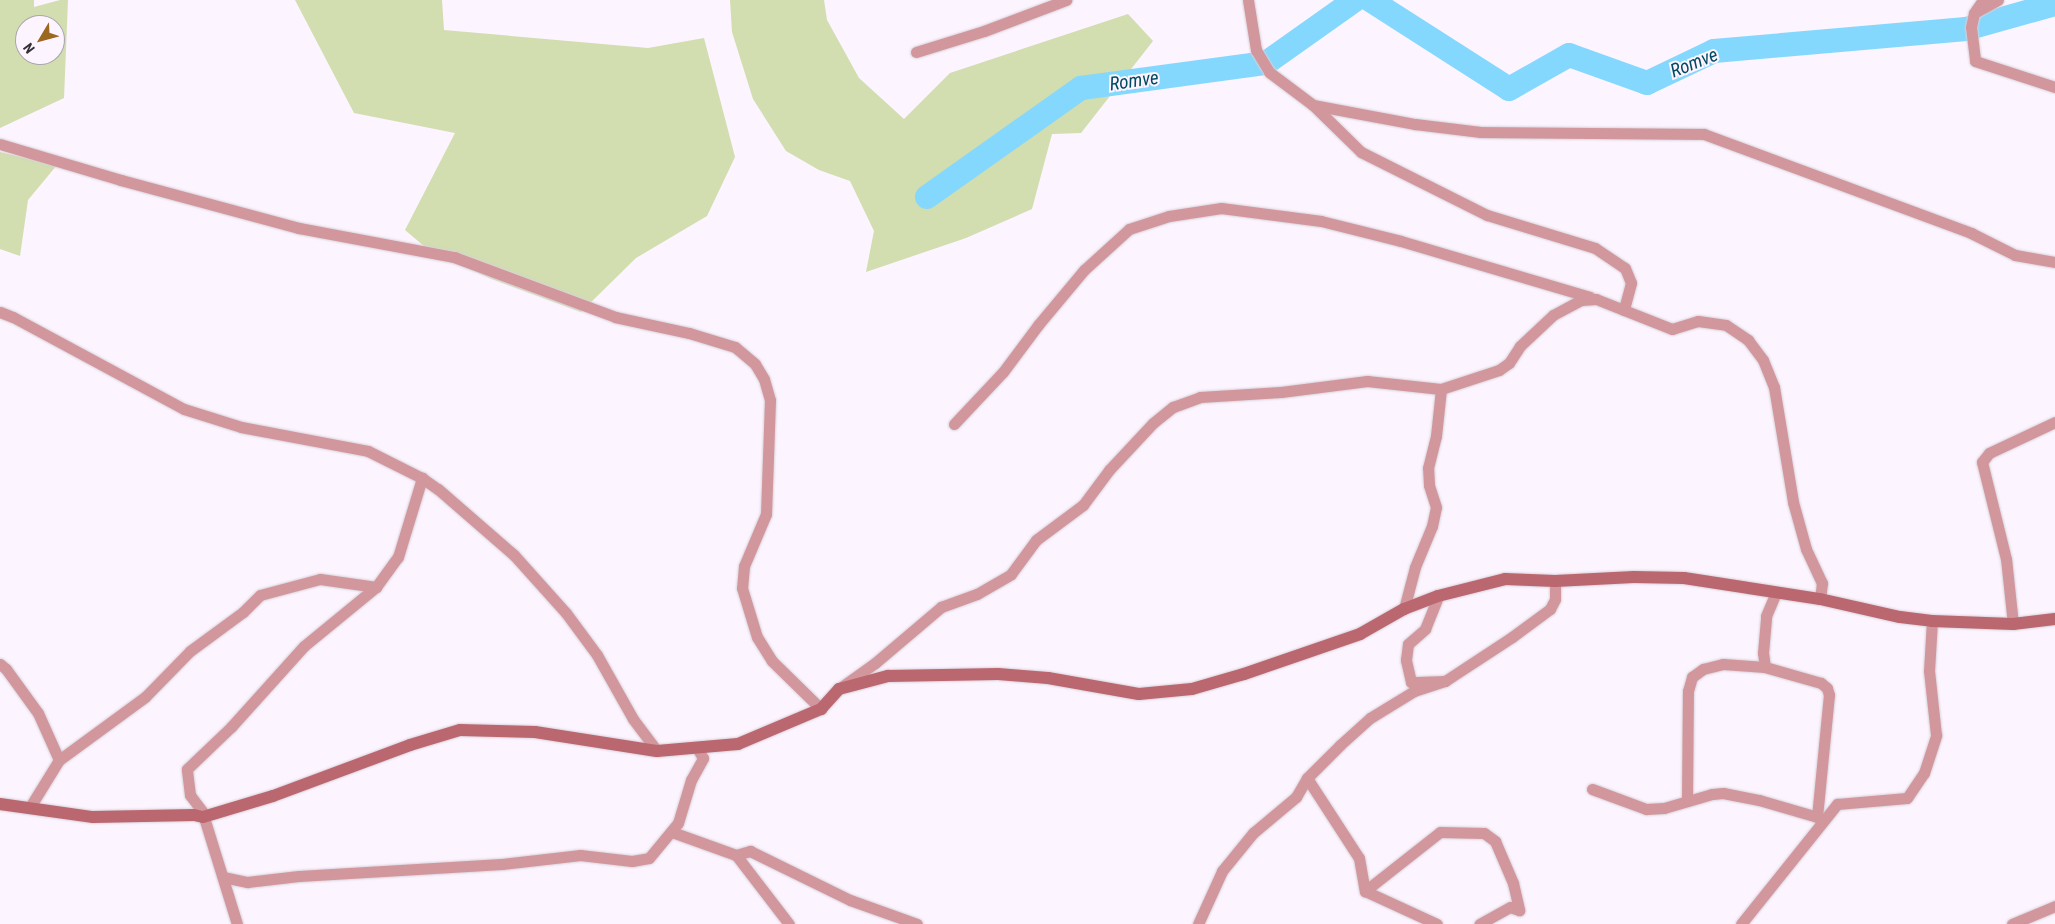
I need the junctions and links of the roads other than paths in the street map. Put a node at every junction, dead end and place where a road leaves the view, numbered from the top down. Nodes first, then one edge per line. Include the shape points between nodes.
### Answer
1 (1066, 0) edge
2 (1248, 0) edge
3 (1983, 0) edge
4 (1998, 0) edge
5 (1974, 13) junction
6 (916, 52) dead end
7 (2055, 87) edge
8 (1313, 105) junction
9 (0, 144) edge
10 (2055, 262) edge
11 (1596, 299) junction
12 (1624, 310) junction
13 (0, 312) edge
14 (1441, 389) junction
15 (2055, 422) edge
16 (954, 424) dead end
17 (422, 478) junction
18 (1555, 581) junction
19 (376, 587) junction
20 (1776, 593) junction
21 (1438, 596) junction
22 (1820, 599) junction
23 (1404, 608) junction
24 (2055, 620) edge
25 (1932, 621) junction
26 (2013, 624) junction
27 (0, 664) edge
28 (1765, 667) junction
29 (1445, 681) junction
30 (839, 689) junction
31 (821, 709) junction
32 (697, 748) junction
33 (657, 751) junction
34 (59, 760) junction
35 (1307, 778) junction
36 (1592, 789) dead end
37 (1687, 801) junction
38 (0, 804) edge
39 (1837, 804) junction
40 (30, 807) junction
41 (203, 817) junction
42 (1817, 817) junction
43 (672, 832) junction
44 (736, 855) junction
45 (223, 877) junction
46 (1365, 890) junction
47 (2055, 906) edge
48 (237, 924) edge
49 (789, 924) edge
50 (917, 924) edge
51 (1198, 924) edge
52 (1437, 924) edge
53 (1479, 924) edge
54 (1741, 924) edge
55 (2012, 924) edge

1 - 6 street
2 - 8 street via 1256,50 1269,72
3 - 5 street
4 - 5 street
5 - 7 street via 1971,27 1975,61
8 - 10 street via 1415,124 1481,132 1704,134 1971,233 2016,255
8 - 12 street via 1360,152 1396,171 1487,216 1595,248 1625,268 1631,283
9 - 31 street via 299,228 454,257 615,318 689,333 735,347 755,364 764,379 770,400 766,514 744,566 742,588 757,637 772,661
11 - 12 street
11 - 14 street via 1581,300 1553,314 1499,370
11 - 16 street via 1402,240 1321,221 1222,208 1169,216 1130,229 1084,270 1003,372
12 - 22 street via 1672,329 1698,321 1726,325 1748,340 1763,360 1774,387 1793,502 1806,549 1822,583
13 - 17 street via 13,316 184,409 241,427 368,451
14 - 23 street via 1436,436 1428,468 1436,507
14 - 30 street via 1367,380 1281,392 1200,397 1173,407 1153,423 1109,470 1082,505 1036,540 1011,574 977,594 941,607
15 - 26 street via 1989,453 1982,462 2006,559
17 - 19 street via 398,557
17 - 33 street via 514,555 566,613 597,655 633,719
18 - 20 main road via 1634,576 1684,578
18 - 21 main road via 1505,579
18 - 29 street via 1556,599 1550,609
19 - 34 street via 320,579 260,595 243,612 190,651 144,697
19 - 41 street via 304,646 231,727 187,769 190,795
20 - 22 main road
20 - 28 street via 1766,616
21 - 23 main road
21 - 29 street via 1425,629 1408,644 1406,660 1411,682
22 - 25 main road
23 - 30 main road via 1360,634 1192,689 1139,694 1048,678 958,674 888,676
24 - 26 main road
25 - 26 main road
25 - 39 street via 1929,671 1936,735 1924,772 1908,798
27 - 34 street via 38,713
28 - 37 street via 1723,664 1703,669 1692,677 1688,691
28 - 42 street via 1821,683 1827,688 1824,760
29 - 35 street via 1414,691 1370,718
30 - 31 main road
31 - 32 main road via 738,744
32 - 33 main road
32 - 43 street via 702,758
33 - 41 main road via 535,732 460,730 273,796
34 - 40 street
35 - 46 street via 1359,858
35 - 51 street via 1296,797 1253,833 1222,871
36 - 37 street via 1646,809
37 - 42 street via 1723,793
38 - 40 main road
39 - 42 street
39 - 54 street
40 - 41 main road via 93,817
41 - 45 street
43 - 44 street
43 - 45 street via 649,858 632,861 580,855 502,864 247,882
44 - 49 street
44 - 50 street via 750,850 850,900
45 - 48 street
46 - 52 street
46 - 53 street via 1440,832 1484,833 1495,841 1513,883 1519,910 1510,907
47 - 55 street

